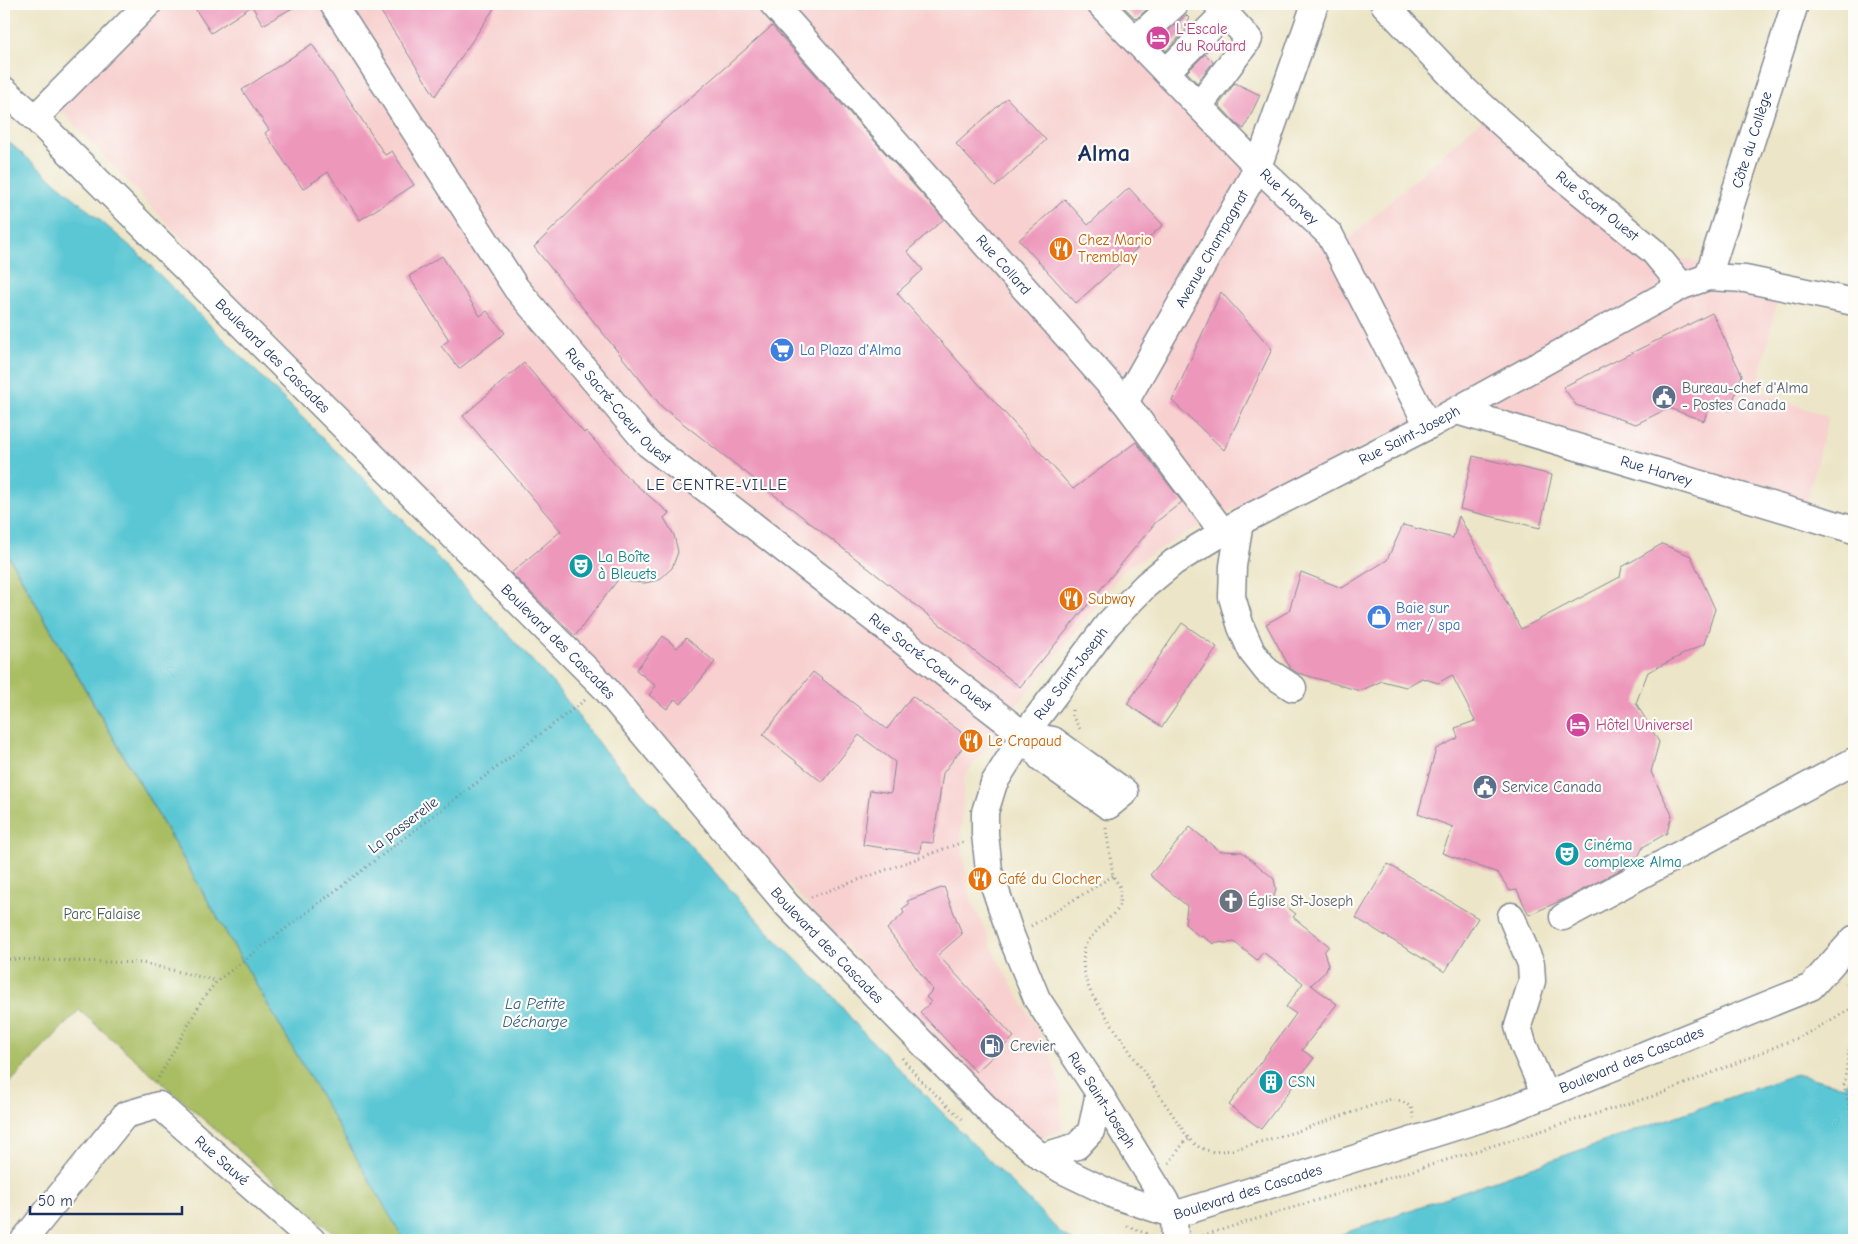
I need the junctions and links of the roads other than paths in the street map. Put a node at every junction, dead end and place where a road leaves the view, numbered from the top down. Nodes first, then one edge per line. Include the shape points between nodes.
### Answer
1 (148, 4) edge
2 (333, 4) edge
3 (773, 4) edge
4 (1100, 4) edge
5 (1175, 4) edge
6 (1315, 4) edge
7 (1384, 4) edge
8 (1795, 4) edge
9 (1221, 9) edge
10 (1135, 40) junction
11 (1166, 72) junction
12 (4, 90) edge
13 (1199, 106) junction
14 (35, 118) junction
15 (1258, 167) junction
16 (1708, 277) junction
17 (1682, 286) junction
18 (1854, 302) edge
19 (1125, 402) junction
20 (1457, 411) junction
21 (1428, 426) junction
22 (1231, 527) junction
23 (1854, 530) edge
24 (1293, 688) dead end
25 (1024, 735) junction
26 (1854, 761) edge
27 (1108, 806) road end
28 (1511, 916) dead end
29 (1563, 917) dead end
30 (1854, 939) edge
31 (1099, 1094) junction
32 (1545, 1094) junction
33 (1041, 1157) junction
34 (1182, 1231) edge
35 (302, 1237) edge
36 (24, 1240) edge

1 - 14 street
2 - 25 street, Rue Sacré-Coeur Ouest via 516,288 648,444
3 - 19 street, Rue Collard
4 - 10 street, Rue Harvey
5 - 10 street
6 - 15 street, Avenue Champagnat
7 - 17 street, Rue Scott Ouest via 1466,91 1558,174 1653,251
8 - 16 street, Côte du Collège
9 - 11 street
9 - 13 street via 1249,39
10 - 11 street, Rue Harvey
11 - 13 street, Rue Harvey
12 - 14 street, Boulevard des Cascades
13 - 15 street, Rue Harvey
14 - 33 street, Boulevard des Cascades via 604,687 787,905 995,1117
15 - 19 street, Avenue Champagnat
15 - 21 street, Rue Harvey via 1332,239
16 - 17 street
16 - 18 street via 1745,279
17 - 20 street, Rue Saint-Joseph
19 - 22 street, Rue Collard
20 - 21 street, Rue Saint-Joseph
20 - 23 street, Rue Harvey
21 - 22 street, Rue Saint-Joseph
22 - 24 street via 1232,597 1241,627 1252,652 1267,671
22 - 25 street, Rue Saint-Joseph via 1174,562 1127,604 1108,624
25 - 27 street via 1053,740 1124,792
25 - 31 street, Rue Saint-Joseph via 994,783 985,812 989,871 1037,999
26 - 29 street
28 - 32 street via 1532,964 1532,982 1518,1026
30 - 32 street, Boulevard des Cascades via 1810,987
31 - 33 street via 1091,1131 1077,1146
31 - 34 street, Rue Saint-Joseph
32 - 34 street, Boulevard des Cascades via 1503,1112 1418,1138
33 - 34 street, Boulevard des Cascades
35 - 36 street, Rue Sauvé via 159,1105 125,1115

